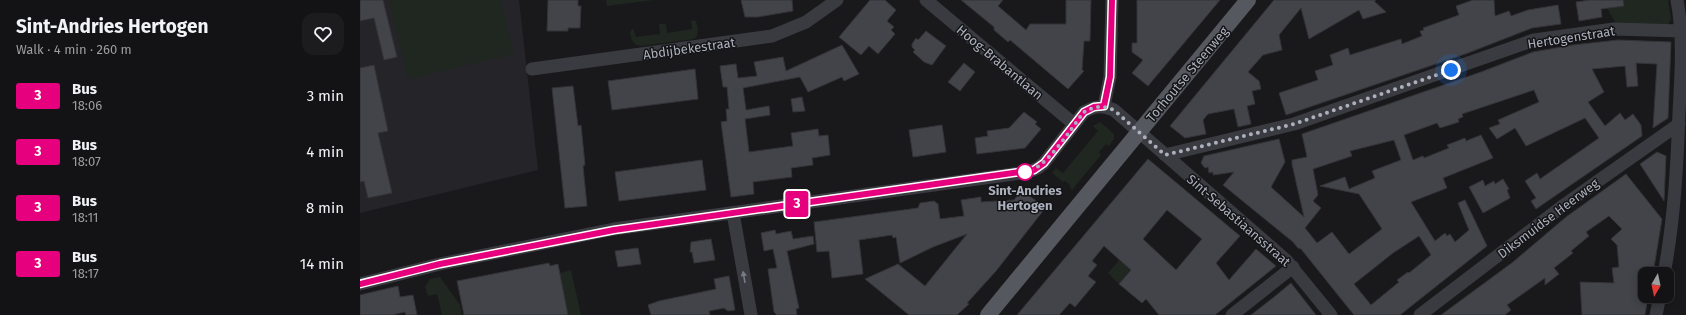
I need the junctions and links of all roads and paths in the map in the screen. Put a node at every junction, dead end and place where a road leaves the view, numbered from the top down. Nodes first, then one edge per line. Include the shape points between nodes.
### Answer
1 (837, 0) edge
2 (926, 0) edge
3 (1112, 0) edge
4 (1248, 0) edge
5 (1677, 0) edge
6 (1682, 31) junction
7 (532, 69) dead end
8 (1683, 81) edge
9 (1104, 106) junction
10 (1074, 124) junction
11 (1679, 124) junction
12 (1139, 132) junction
13 (1165, 155) junction
14 (733, 213) junction
15 (1293, 267) junction
16 (1665, 267) edge
17 (360, 284) edge
18 (1659, 303) edge
19 (751, 315) edge
20 (988, 315) edge
21 (1232, 315) edge
22 (1331, 315) edge
23 (1420, 315) edge
24 (1656, 315) edge

1 - 7 street, Abdijbekestraat via 806,22 772,36
2 - 10 street, Hoog-Brabantlaan
3 - 9 street via 1110,77
4 - 12 main road, Torhoutse Steenweg
5 - 6 street
6 - 8 street
6 - 13 street, Hertogenstraat via 1614,29 1534,40 1294,124
8 - 11 street
9 - 10 street via 1084,112
9 - 12 street, Sint-Sebastiaansstraat via 1114,110
10 - 14 street via 1038,168 1028,172
11 - 16 street via 1674,210
11 - 23 street, Diksmuidse Heerweg via 1564,205
12 - 13 street, Sint-Sebastiaansstraat
12 - 20 main road, Torhoutse Steenweg
13 - 15 street, Sint-Sebastiaansstraat
14 - 17 street via 607,231 440,264
19 -> 14 street
15 - 21 street
15 - 22 street, Sint-Sebastiaansstraat
18 - 24 street

